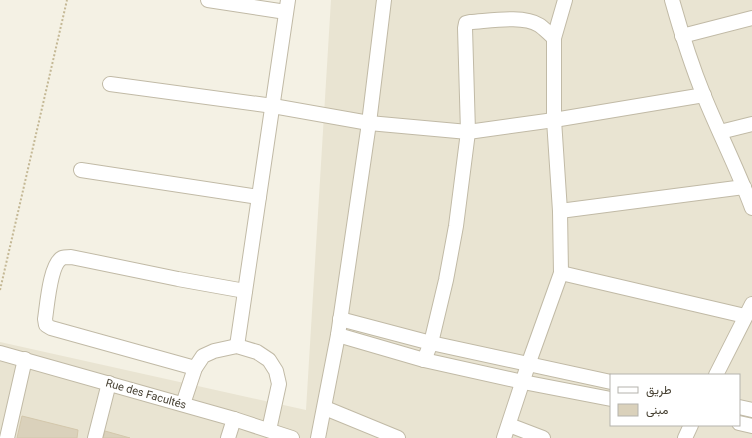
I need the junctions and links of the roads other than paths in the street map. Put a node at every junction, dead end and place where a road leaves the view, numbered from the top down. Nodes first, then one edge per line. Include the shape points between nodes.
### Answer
1 (208, 0) edge
2 (384, 0) edge
3 (565, 0) edge
4 (672, 0) edge
5 (287, 6) edge
6 (752, 18) edge
7 (682, 36) junction
8 (554, 38) junction
9 (110, 84) dead end
10 (704, 95) junction
11 (273, 106) junction
12 (554, 120) junction
13 (369, 122) junction
14 (752, 124) edge
15 (468, 132) junction
16 (720, 132) junction
17 (81, 170) dead end
18 (744, 187) junction
19 (259, 197) junction
20 (752, 208) edge
21 (560, 211) junction
22 (561, 274) junction
23 (245, 291) junction
24 (748, 310) edge
25 (340, 319) junction
26 (338, 335) junction
27 (431, 343) junction
28 (237, 346) junction
29 (0, 353) edge
30 (25, 359) junction
31 (424, 360) junction
32 (528, 365) junction
33 (195, 368) junction
34 (716, 374) edge
35 (523, 382) junction
36 (610, 382) edge
37 (109, 383) junction
38 (610, 399) edge
39 (183, 404) junction
40 (325, 408) junction
41 (740, 408) edge
42 (752, 410) edge
43 (234, 419) junction
44 (740, 423) edge
45 (691, 426) edge
46 (752, 426) edge
47 (269, 430) junction
48 (507, 432) edge
49 (7, 438) edge
50 (95, 438) edge
51 (228, 438) edge
52 (292, 438) edge
53 (318, 438) edge
54 (398, 438) edge
55 (543, 438) edge
56 (685, 438) edge

1 - 5 street
2 - 13 street
3 - 8 street
4 - 7 street
5 - 11 street
6 - 7 street
7 - 10 street
8 - 12 street
8 - 15 street via 540,25 528,21 466,23
9 - 11 street
10 - 12 street
10 - 16 street
11 - 13 street
11 - 19 street
12 - 15 street
12 - 21 street
13 - 15 street
13 - 25 street
14 - 16 street
15 - 27 street via 456,226
16 - 18 street
17 - 19 street
18 - 20 street
18 - 21 street
19 - 23 street
21 - 22 street
22 - 24 street
22 - 32 street
23 - 28 street
23 - 33 street via 178,280 71,257 62,258 57,262 45,319 46,325
24 - 34 street
25 - 26 street
25 - 27 street
26 - 31 street
26 - 40 street
27 - 31 street
27 - 32 street
28 - 33 street via 203,356
28 - 47 street via 257,352 269,360 276,371 279,384
29 - 30 street, Rue des Facultés
30 - 37 street, Rue des Facultés
30 - 49 street
31 - 35 street
32 - 35 street
32 - 36 street
33 - 39 street
35 - 38 street
35 - 48 street
37 - 39 street, Rue des Facultés
37 - 50 street
39 - 43 street, Rue des Facultés
40 - 53 street
40 - 54 street
41 - 42 street
43 - 47 street, Rue des Facultés
43 - 51 street
44 - 46 street
45 - 56 street
47 - 52 street, Rue des Facultés
48 - 55 street

